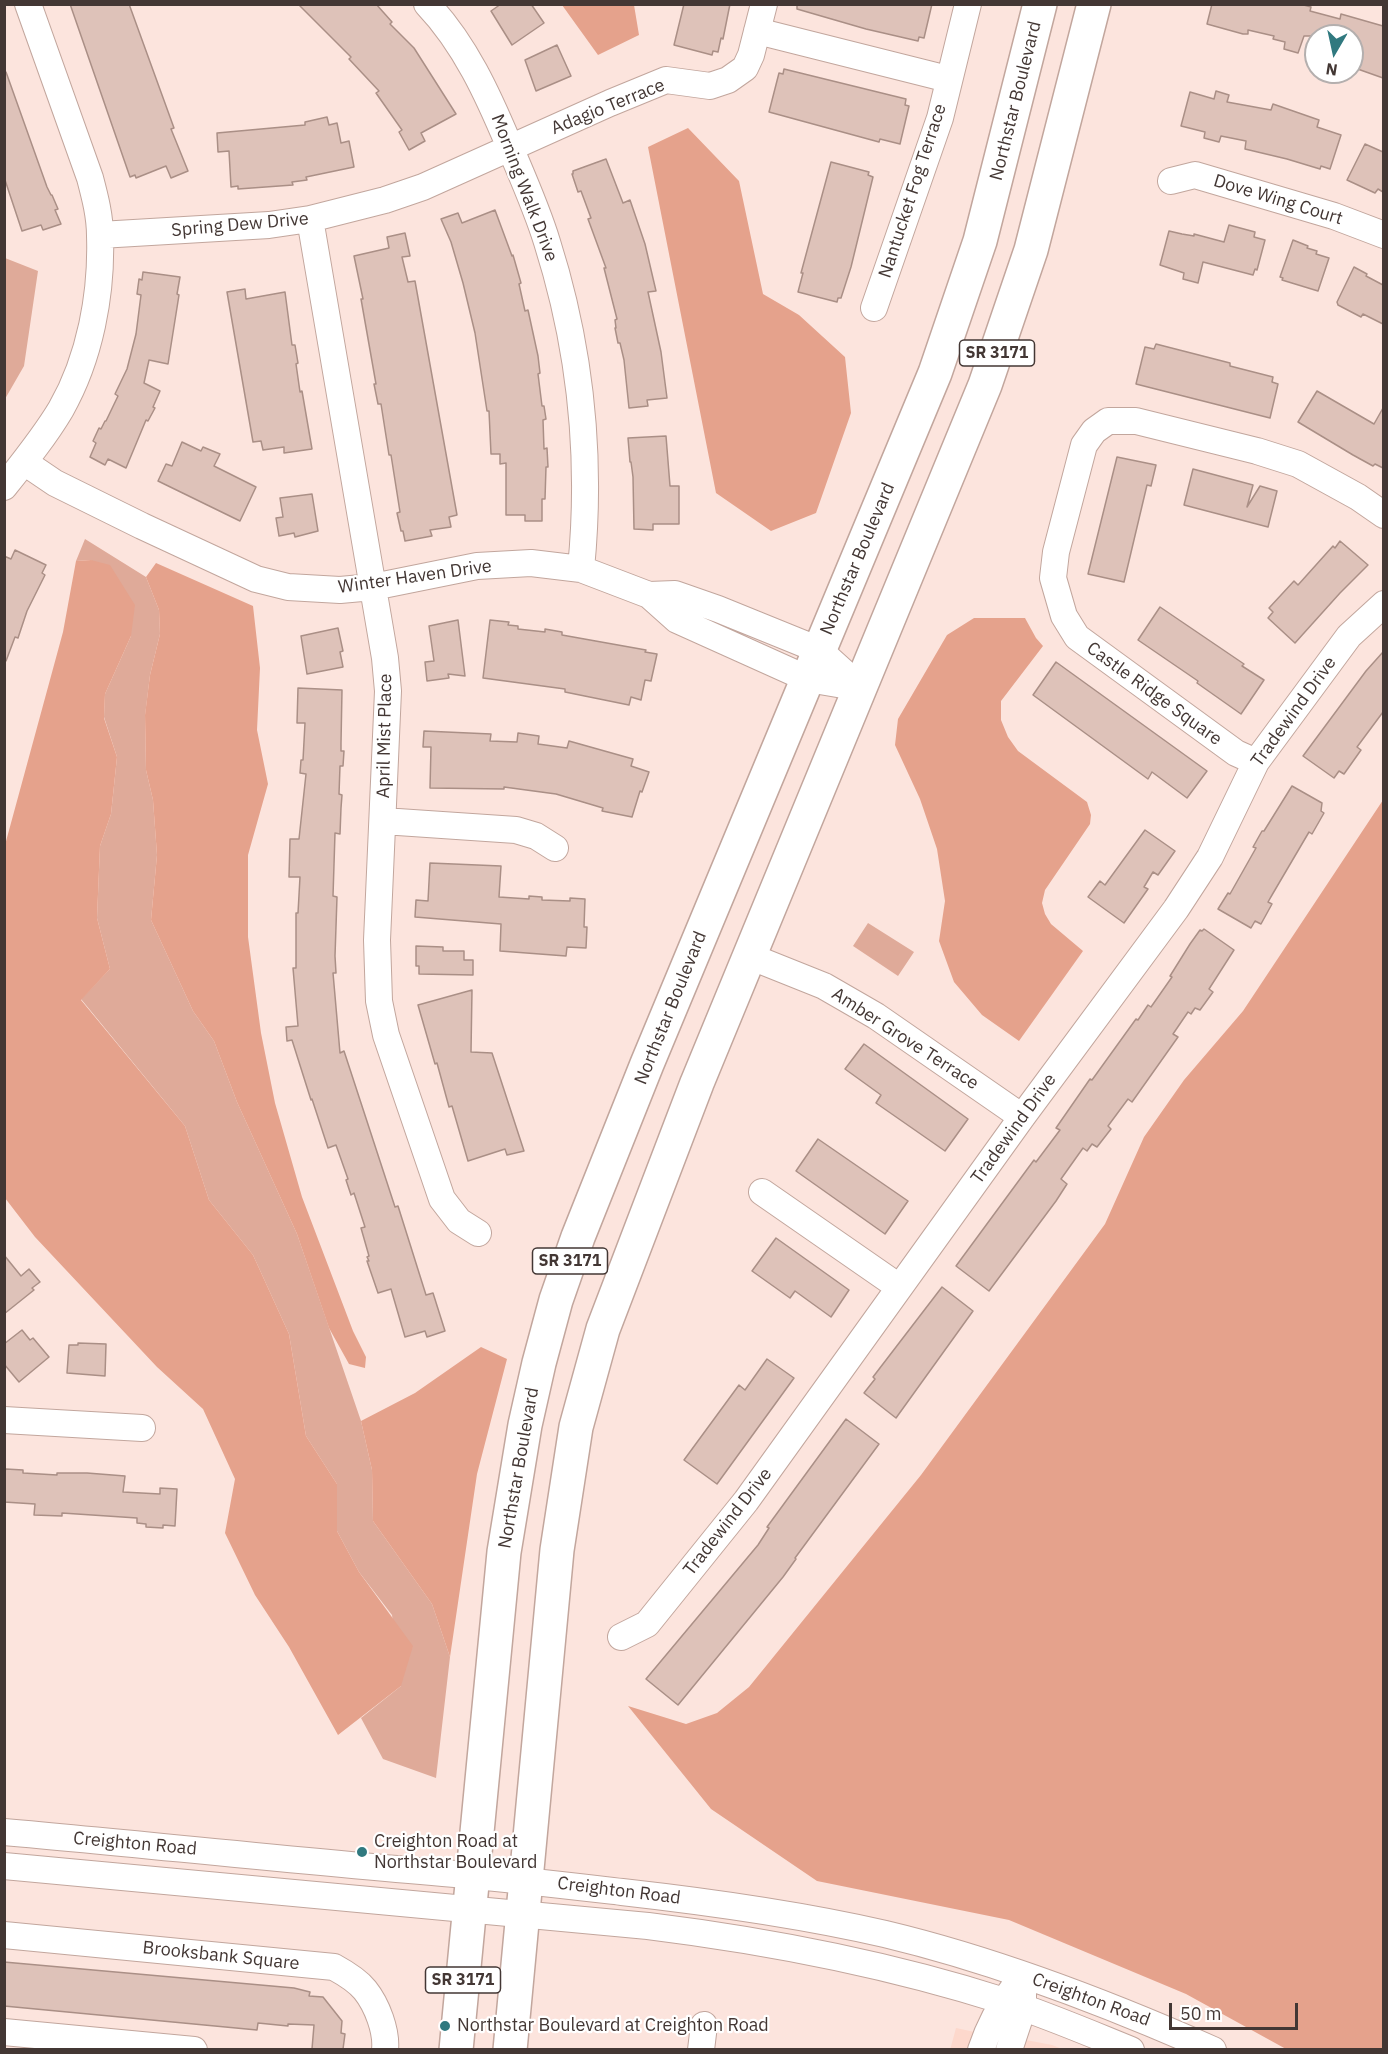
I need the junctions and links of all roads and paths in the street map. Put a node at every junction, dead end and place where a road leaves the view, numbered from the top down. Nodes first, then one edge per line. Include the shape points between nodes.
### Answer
1 (28, 4) edge
2 (427, 4) edge
3 (764, 4) edge
4 (968, 4) edge
5 (1040, 4) edge
6 (1094, 4) edge
7 (757, 31) junction
8 (948, 79) junction
9 (510, 147) junction
10 (1171, 181) dead end
11 (310, 219) junction
12 (1383, 235) edge
13 (100, 236) junction
14 (874, 308) dead end
15 (24, 462) junction
16 (4, 487) edge
17 (1383, 515) edge
18 (581, 569) junction
19 (372, 587) junction
20 (1383, 604) edge
21 (813, 665) junction
22 (861, 688) junction
23 (1256, 762) junction
24 (383, 821) junction
25 (555, 848) dead end
26 (749, 956) junction
27 (1022, 1117) junction
28 (762, 1192) dead end
29 (478, 1233) dead end
30 (899, 1287) junction
31 (4, 1420) edge
32 (142, 1428) dead end
33 (621, 1637) dead end
34 (4, 1832) edge
35 (4, 1866) edge
36 (472, 1875) junction
37 (526, 1880) junction
38 (470, 1910) junction
39 (523, 1916) junction
40 (4, 1935) edge
41 (1023, 1975) junction
42 (1013, 2004) junction
43 (4, 2032) edge
44 (194, 2049) edge
45 (386, 2049) edge
46 (456, 2049) edge
47 (510, 2049) edge
48 (981, 2049) edge
49 (1009, 2049) edge
50 (1131, 2049) edge
51 (1213, 2049) edge

1 - 13 street via 85,162 97,205
2 - 9 street, Morning Walk Drive via 459,45
3 - 7 street, Adagio Terrace
4 - 8 street, Nantucket Fog Terrace
5 - 21 main road, Northstar Boulevard / SR 3171 via 965,287 926,394
6 - 22 main road, SR 3171 via 1032,250 986,385
7 - 8 street
7 - 9 street, Adagio Terrace via 745,69 728,80 710,86 666,80
8 - 14 street, Nantucket Fog Terrace via 940,118
9 - 11 street, Spring Dew Drive via 423,187
9 - 18 street, Morning Walk Drive via 547,240 571,332 583,413 586,517
10 - 12 street, Dove Wing Court via 1195,175 1314,209
11 - 13 street, Spring Dew Drive
11 - 19 street, April Mist Place
13 - 15 street via 97,297 82,359 61,409
15 - 16 street
15 - 19 street, Winter Haven Drive via 54,483 256,579 305,589
17 - 23 street, Castle Ridge Square via 1298,464 1136,421 1108,421 1084,445 1053,578 1064,616 1077,637 1236,753
18 - 19 street, Winter Haven Drive via 531,563 477,566
18 - 21 street, Winter Haven Drive via 649,595 675,594 718,609
19 - 24 street, April Mist Place via 388,691
20 - 23 street, Tradewind Drive via 1349,636
21 - 22 street, Winter Haven Drive
21 - 36 main road, Northstar Boulevard / SR 3171 via 578,1237 538,1363 504,1552
22 - 26 main road, SR 3171
23 - 27 street, Tradewind Drive via 1210,857 1176,909
24 - 25 street via 516,830
24 - 29 street, April Mist Place via 377,980 386,1035 442,1199 459,1221
26 - 27 street, Amber Grove Terrace via 824,986 876,1016
26 - 37 main road, SR 3171 via 630,1254 603,1329 576,1427 557,1550
27 - 30 street, Tradewind Drive
28 - 30 street
30 - 33 street, Tradewind Drive via 746,1501 646,1624
31 - 32 street
34 - 36 street, Creighton Road
35 - 38 street, Creighton Road
36 - 37 street, Creighton Road
36 - 38 main road, Northstar Boulevard / SR 3171
37 - 39 main road, SR 3171
37 - 41 street, Creighton Road via 806,1917 888,1935
38 - 39 street, Creighton Road
38 - 46 main road, Northstar Boulevard / SR 3171
39 - 42 street, Creighton Road via 648,1926 781,1946 844,1958
39 - 47 main road, SR 3171
40 - 45 street, Brooksbank Square via 334,1967 366,1991 381,2019
41 - 42 street
41 - 51 street, Creighton Road
42 - 48 street via 989,2027
42 - 49 street
42 - 50 street, Creighton Road
43 - 44 street

